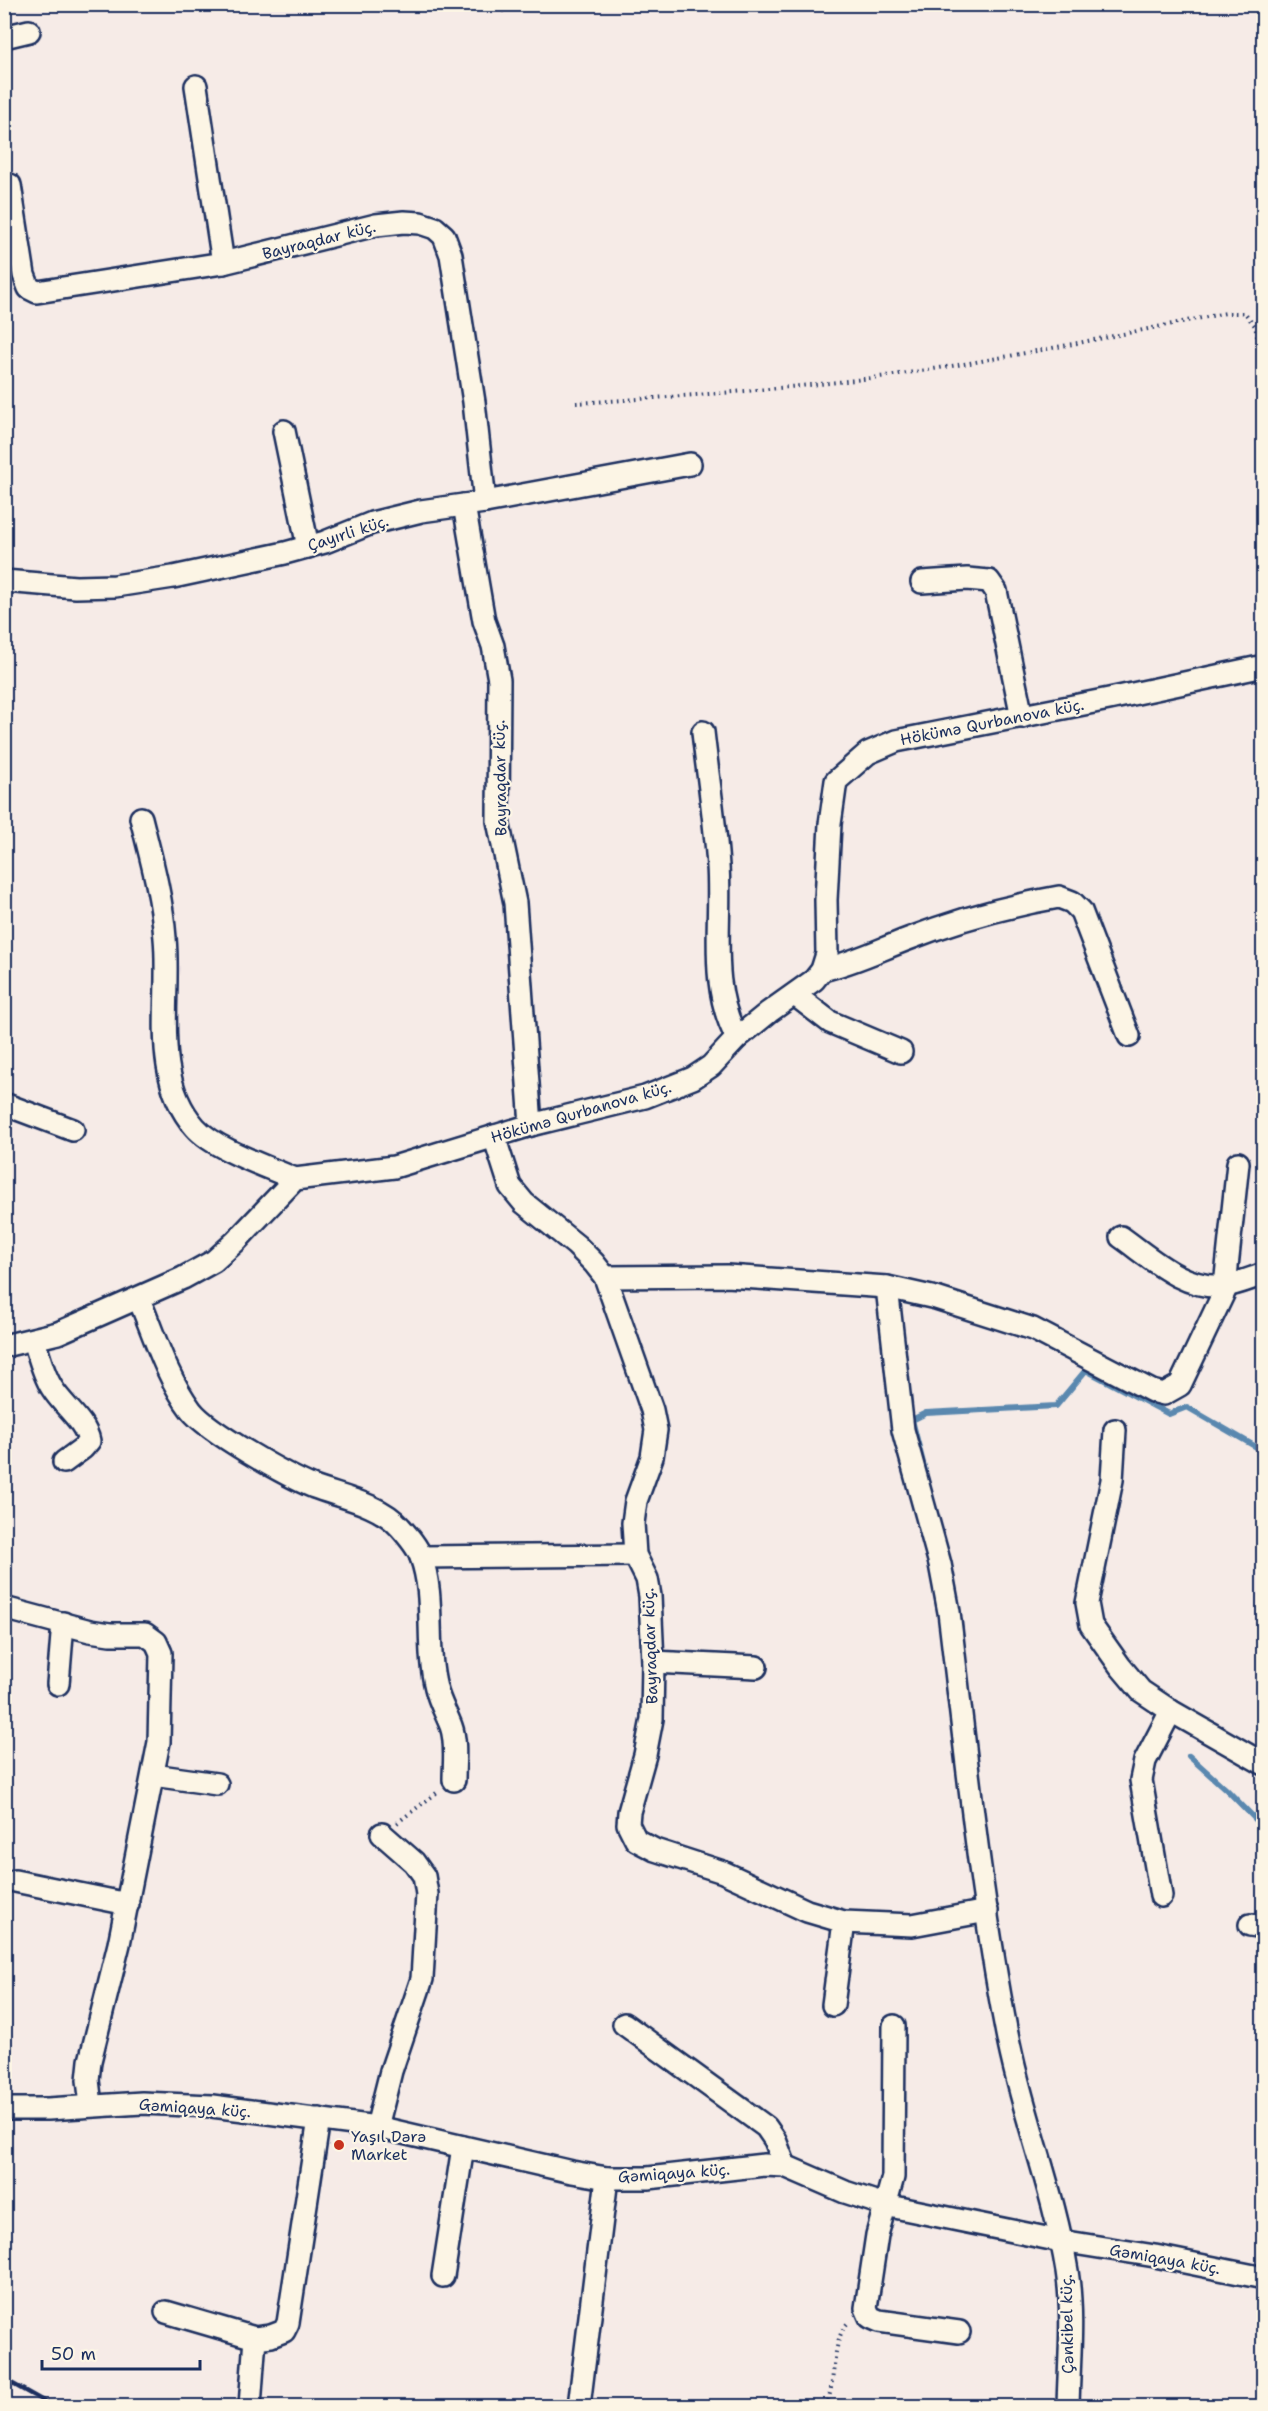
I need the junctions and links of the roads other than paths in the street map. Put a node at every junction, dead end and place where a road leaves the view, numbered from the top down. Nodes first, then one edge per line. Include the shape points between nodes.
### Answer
1 (29, 31) dead end
2 (4, 37) edge
3 (196, 86) dead end
4 (10, 185) dead end
5 (223, 263) junction
6 (284, 431) dead end
7 (690, 464) dead end
8 (485, 502) junction
9 (464, 505) junction
10 (308, 547) junction
11 (4, 581) edge
12 (922, 582) dead end
13 (1263, 666) edge
14 (1022, 717) junction
15 (703, 732) dead end
16 (141, 818) dead end
17 (822, 970) junction
18 (795, 995) junction
19 (1129, 1036) dead end
20 (737, 1038) junction
21 (901, 1053) dead end
22 (4, 1104) edge
23 (531, 1125) junction
24 (73, 1130) dead end
25 (494, 1136) junction
26 (1238, 1163) dead end
27 (296, 1179) junction
28 (1121, 1237) dead end
29 (1263, 1274) edge
30 (604, 1277) junction
31 (1226, 1286) junction
32 (887, 1287) junction
33 (139, 1299) junction
34 (34, 1340) junction
35 (4, 1346) edge
36 (1115, 1430) dead end
37 (64, 1462) dead end
38 (635, 1555) junction
39 (421, 1557) junction
40 (4, 1608) edge
41 (63, 1623) junction
42 (653, 1662) junction
43 (756, 1667) dead end
44 (58, 1684) dead end
45 (1171, 1711) junction
46 (1263, 1764) edge
47 (153, 1775) junction
48 (454, 1780) road end
49 (217, 1784) dead end
50 (382, 1834) road end
51 (15, 1881) dead end
52 (1161, 1896) dead end
53 (128, 1904) junction
54 (987, 1911) junction
55 (844, 1922) junction
56 (833, 2005) dead end
57 (624, 2024) dead end
58 (894, 2026) dead end
59 (91, 2105) junction
60 (5, 2110) edge
61 (319, 2120) junction
62 (377, 2127) junction
63 (463, 2147) junction
64 (784, 2166) junction
65 (607, 2178) junction
66 (885, 2205) junction
67 (1062, 2241) junction
68 (443, 2276) dead end
69 (1263, 2278) edge
70 (166, 2312) dead end
71 (959, 2332) dead end
72 (255, 2338) junction
73 (250, 2406) edge
74 (579, 2406) edge
75 (1068, 2406) edge

1 - 2 street
3 - 5 street
4 - 5 street, Bayraqdar küç. via 24,274 28,288 37,292
5 - 8 street, Bayraqdar küç. via 376,225 412,223 435,228 444,236 451,255 474,402
6 - 10 street
7 - 8 street, Çayırli küç.
8 - 9 street, Çayırli küç.
9 - 10 street, Çayırli küç. via 372,523
9 - 23 street, Bayraqdar küç. via 484,621 499,680 498,821 515,903
10 - 11 street, Çayırli küç. via 115,586
12 - 14 street via 989,581 996,591
13 - 14 street, Hökümə Qurbanova küç.
14 - 17 street, Hökümə Qurbanova küç. via 896,741 868,753 836,781 826,900 827,954
15 - 20 street via 718,866 719,984 727,1020
16 - 27 street via 162,904 169,1071 181,1106 196,1128 218,1144
17 - 18 street, Hökümə Qurbanova küç.
17 - 19 street via 969,919 1059,897 1082,911
18 - 20 street, Hökümə Qurbanova küç.
18 - 21 street via 830,1022
20 - 23 street, Hökümə Qurbanova küç. via 711,1066 671,1089
22 - 24 street
23 - 25 street, Hökümə Qurbanova küç.
25 - 27 street, Hökümə Qurbanova küç. via 394,1167
25 - 30 street, Bayraqdar küç. via 510,1186 517,1195 576,1245
26 - 31 street
27 - 33 street via 213,1261
28 - 31 street via 1178,1277 1200,1285
29 - 31 street
30 - 32 street via 727,1276
30 - 38 street, Bayraqdar küç. via 656,1430 652,1457 636,1501
31 - 32 street via 1179,1385 1164,1394 1033,1329 968,1307
32 - 54 street, Çənkibel küç. via 903,1430 950,1612
33 - 34 street
33 - 39 street via 175,1383 192,1411 263,1461 378,1511 398,1525
34 - 35 street
34 - 37 street via 51,1387 87,1431 89,1441
36 - 45 street via 1112,1480 1087,1603 1091,1625 1140,1691
38 - 39 street
38 - 42 street, Bayraqdar küç. via 647,1579 650,1596
39 - 48 street via 428,1588 436,1688 452,1728
40 - 41 street
41 - 44 street
41 - 47 street via 110,1634 145,1634 156,1642 161,1653 160,1718
42 - 43 street
42 - 55 street, Bayraqdar küç. via 652,1719 629,1812 628,1824 636,1840 723,1872 807,1911
45 - 46 street
45 - 52 street via 1145,1761 1141,1780
47 - 49 street
47 - 53 street
50 - 62 street via 414,1862 424,1876 428,1894 422,1978
51 - 53 street
53 - 59 street via 90,2061
54 - 55 street, Bayraqdar küç. via 912,1926
54 - 67 street, Çənkibel küç. via 1022,2104
55 - 56 street
57 - 64 street via 766,2127
58 - 66 street via 893,2177
59 - 60 street, Gəmiqaya küç.
59 - 61 street, Gəmiqaya küç. via 212,2106
61 - 62 street, Gəmiqaya küç.
61 - 72 street via 288,2323 284,2331
62 - 63 street, Gəmiqaya küç.
63 - 65 street, Gəmiqaya küç.
63 - 68 street
64 - 65 street, Gəmiqaya küç.
64 - 66 street, Gəmiqaya küç.
65 - 74 street
66 - 67 street, Gəmiqaya küç.
66 - 71 street via 866,2307 870,2317
67 - 69 street, Gəmiqaya küç.
67 - 75 street, Çənkibel küç. via 1070,2302
70 - 72 street
72 - 73 street

